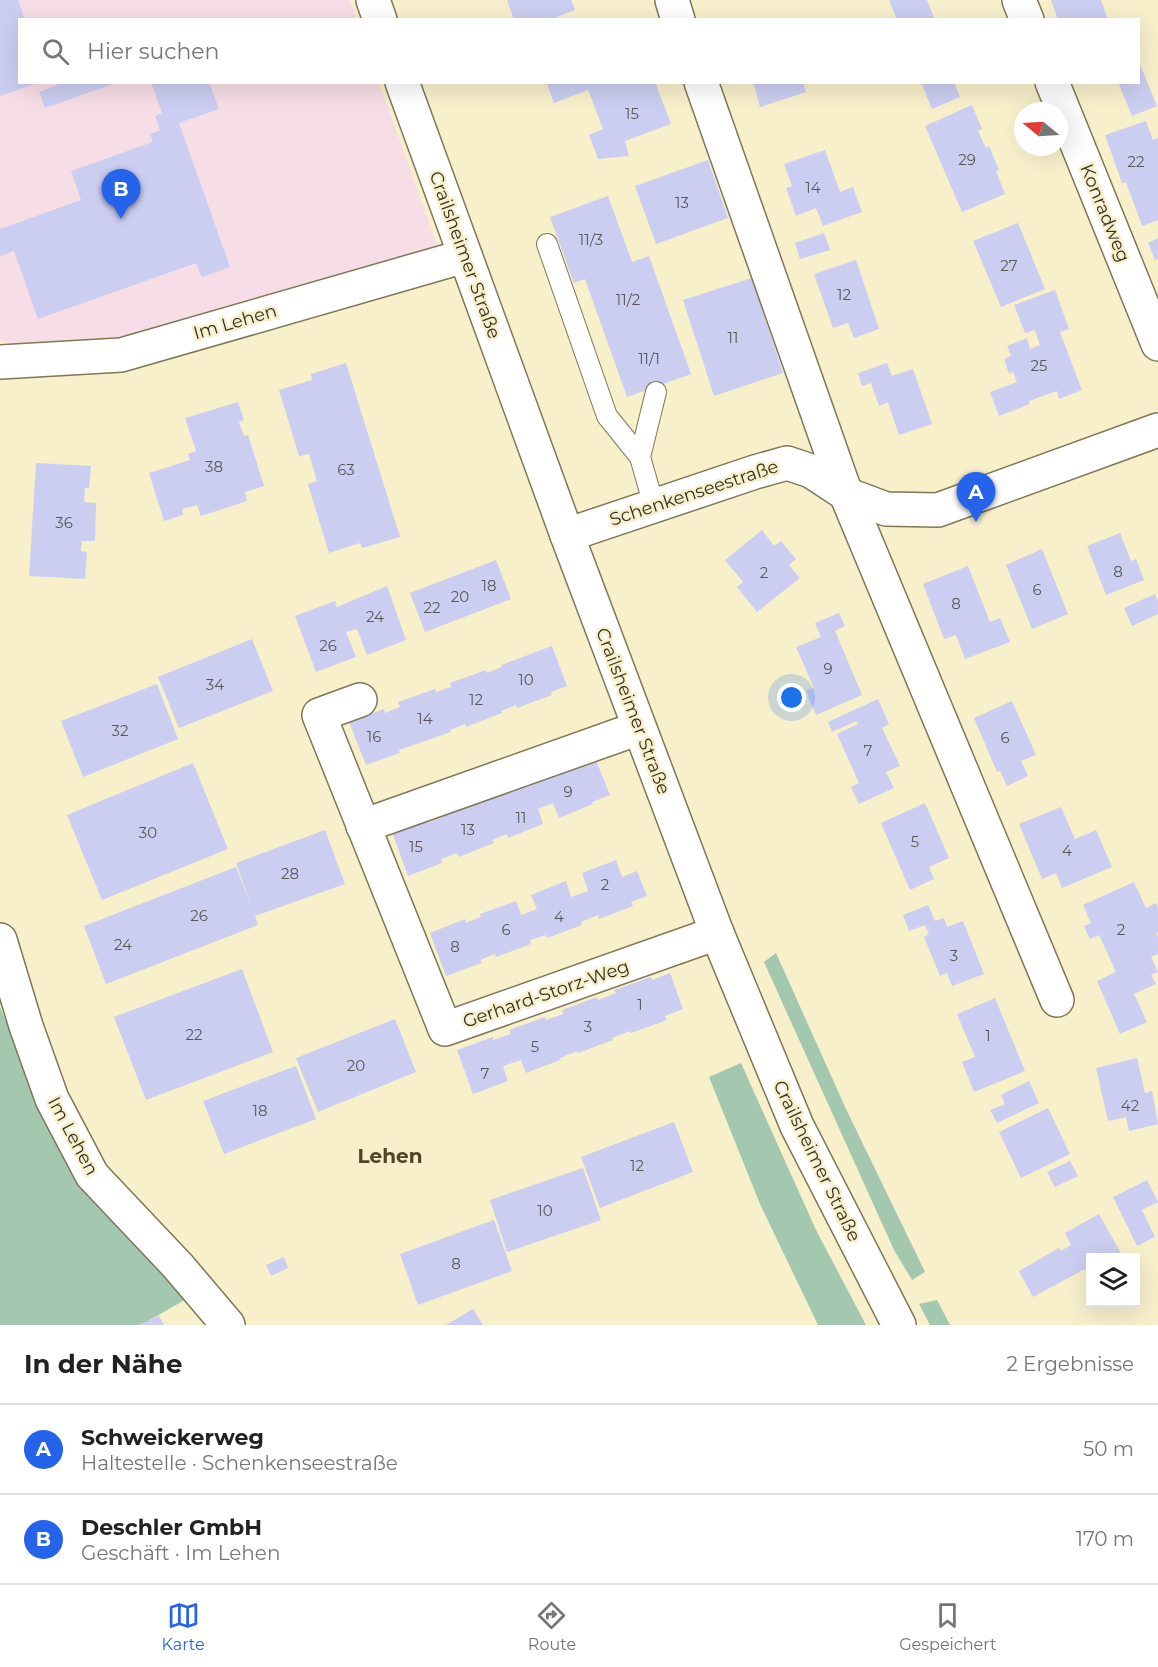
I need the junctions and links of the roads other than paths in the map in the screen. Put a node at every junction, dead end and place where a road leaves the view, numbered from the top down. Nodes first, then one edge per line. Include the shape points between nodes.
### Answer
1 (373, 0) edge
2 (672, 0) edge
3 (1019, 0) edge
4 (379, 18) edge
5 (677, 18) edge
6 (1025, 18) edge
7 (403, 84) edge
8 (702, 84) edge
9 (1053, 84) edge
10 (547, 244) dead end
11 (465, 256) junction
12 (1158, 344) edge
13 (0, 362) edge
14 (656, 392) dead end
15 (1158, 430) edge
16 (640, 457) junction
17 (846, 494) junction
18 (654, 506) junction
19 (567, 535) junction
20 (360, 700) dead end
21 (639, 728) junction
22 (363, 826) junction
23 (717, 933) junction
24 (0, 939) edge
25 (1057, 1000) dead end
26 (228, 1325) edge
27 (900, 1325) edge

1 - 4 street
2 - 5 street
3 - 6 street
7 - 11 street, Crailsheimer Straße
8 - 17 street
9 - 12 street, Konradweg
10 - 16 lane via 606,416
11 - 13 street, Im Lehen via 121,355
11 - 19 street, Crailsheimer Straße
14 - 16 lane
15 - 17 street, Schenkenseestraße via 938,510 886,509
16 - 18 lane
17 - 18 street, Schenkenseestraße via 811,471 787,463
17 - 25 street
18 - 19 street, Schenkenseestraße
19 - 21 street, Crailsheimer Straße
20 - 22 street, Gerhard-Storz-Weg via 320,715
21 - 22 street
21 - 23 street, Crailsheimer Straße
22 - 23 street, Gerhard-Storz-Weg via 445,1029
23 - 27 street, Crailsheimer Straße via 797,1126
24 - 26 street, Im Lehen via 52,1099 92,1175

